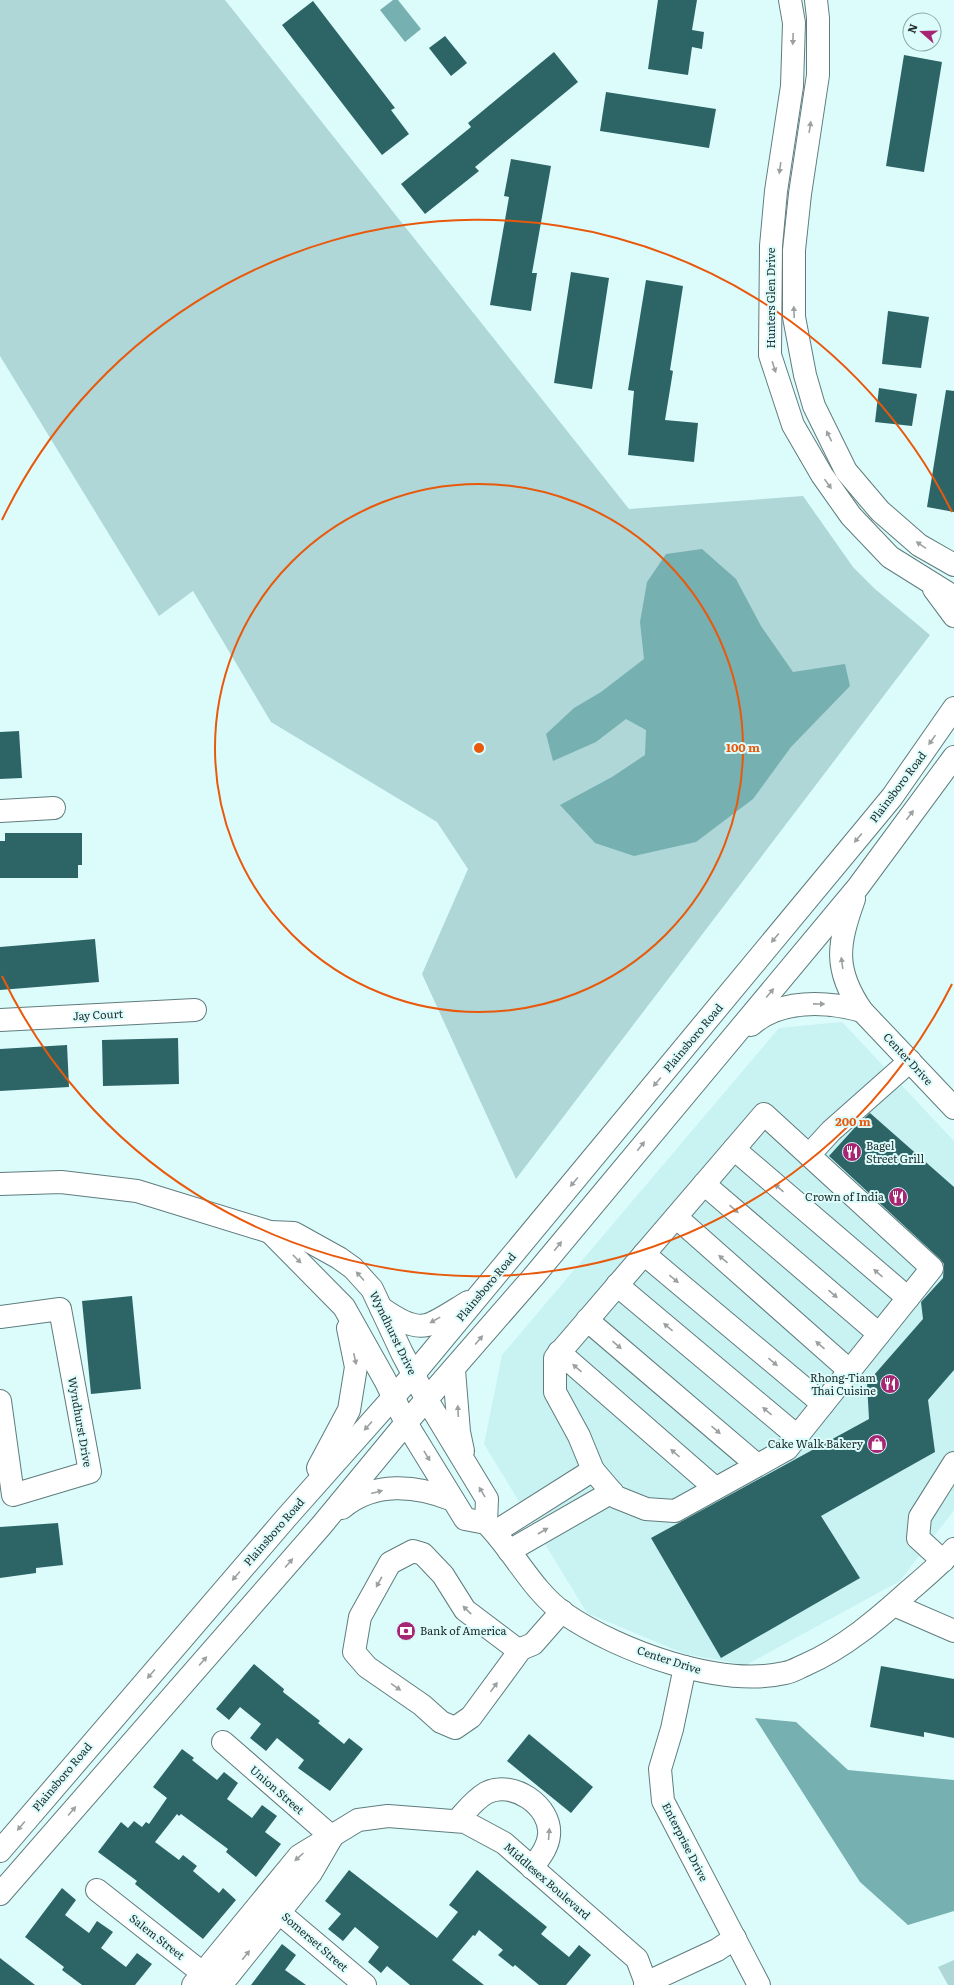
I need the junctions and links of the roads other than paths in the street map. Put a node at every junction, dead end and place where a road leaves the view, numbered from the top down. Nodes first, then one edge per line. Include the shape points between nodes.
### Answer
1 (790, 0) edge
2 (816, 0) edge
3 (776, 192) junction
4 (800, 194) junction
5 (771, 246) junction
6 (794, 250) junction
7 (814, 403) junction
8 (789, 412) junction
9 (954, 565) edge
10 (927, 580) junction
11 (954, 597) edge
12 (954, 616) edge
13 (954, 708) edge
14 (954, 757) edge
15 (54, 808) dead end
16 (0, 811) edge
17 (858, 887) junction
18 (195, 1010) dead end
19 (862, 1011) junction
20 (0, 1020) edge
21 (724, 1048) junction
22 (910, 1061) junction
23 (954, 1108) edge
24 (734, 1149) junction
25 (809, 1155) junction
26 (0, 1184) edge
27 (704, 1184) junction
28 (676, 1217) junction
29 (270, 1232) junction
30 (644, 1254) junction
31 (617, 1285) junction
32 (481, 1294) junction
33 (908, 1298) junction
34 (344, 1307) junction
35 (381, 1308) junction
36 (0, 1317) edge
37 (587, 1320) junction
38 (879, 1334) junction
39 (559, 1352) junction
40 (454, 1370) junction
41 (850, 1371) junction
42 (414, 1374) junction
43 (394, 1396) junction
44 (427, 1400) junction
45 (0, 1401) edge
46 (823, 1404) junction
47 (406, 1423) junction
48 (797, 1436) junction
49 (465, 1463) junction
50 (954, 1463) edge
51 (757, 1465) junction
52 (592, 1470) junction
53 (715, 1488) junction
54 (612, 1492) junction
55 (453, 1500) junction
56 (286, 1518) junction
57 (321, 1526) junction
58 (490, 1527) junction
59 (509, 1551) junction
60 (948, 1555) edge
61 (894, 1605) junction
62 (562, 1611) junction
63 (954, 1631) edge
64 (521, 1650) junction
65 (685, 1667) junction
66 (223, 1742) dead end
67 (457, 1821) junction
68 (332, 1837) junction
69 (0, 1851) edge
70 (532, 1868) junction
71 (97, 1890) dead end
72 (0, 1894) edge
73 (264, 1899) junction
74 (280, 1912) junction
75 (735, 1938) junction
76 (205, 1981) edge
77 (646, 1984) edge
78 (221, 1985) edge
79 (365, 1985) edge
80 (759, 1985) edge

1 -> 3 street, Hunters Glen Drive via 794,23 792,86
4 -> 2 street, Hunters Glen Drive via 818,75
3 - 4 street
3 - 5 street, Hunters Glen Drive
4 - 6 street, Hunters Glen Drive
5 - 6 street
5 -> 8 street, Hunters Glen Drive via 770,355
7 -> 6 street, Hunters Glen Drive via 805,375 794,317
7 - 8 street
9 -> 7 street, Hunters Glen Drive via 919,545 880,511 846,471
8 -> 10 street, Hunters Glen Drive via 793,425 822,475 851,516 890,557
10 - 11 street, Hunters Glen Drive
10 - 12 street
13 -> 32 street, Plainsboro Road via 892,797
17 -> 14 street
15 - 16 street
19 -> 17 street, Center Drive via 844,978 841,960 841,941
21 -> 17 street
18 - 20 street, Jay Court
21 -> 19 street via 761,1016 784,1008 818,1004
19 - 22 street, Center Drive
40 -> 21 street
22 - 23 street, Center Drive
22 - 25 street via 831,1131
24 - 25 street via 764,1114
24 - 27 street
33 -> 24 street
25 - 33 street via 932,1268
26 - 29 street, Wyndhurst Drive via 61,1182 136,1192
27 - 28 street
27 -> 38 street
28 - 30 street
41 -> 28 street
29 -> 34 street, Wyndhurst Drive
35 -> 29 street, Wyndhurst Drive via 372,1288 353,1268 339,1258 294,1233
30 - 31 street
30 -> 46 street
31 - 37 street
48 -> 31 street
32 -> 35 street via 426,1325 400,1320
32 - 42 street, Plainsboro Road
33 - 38 street
34 - 43 street, Wyndhurst Drive
34 -> 56 street via 356,1367 349,1410 322,1461
35 - 42 street, Wyndhurst Drive
36 - 45 street, Wyndhurst Drive via 60,1309 90,1472 13,1495
37 - 39 street
37 -> 51 street
38 - 41 street
39 - 52 street via 554,1358 555,1392 579,1436
53 -> 39 street
40 - 44 street
49 -> 40 street via 459,1432
41 - 46 street
42 - 43 street, Plainsboro Road
42 - 44 street, Wyndhurst Drive
43 - 47 street, Wyndhurst Drive
43 -> 56 street, Plainsboro Road
44 - 47 street
44 - 49 street
46 - 48 street
47 -> 55 street
47 - 57 street
48 - 51 street via 787,1449
58 -> 49 street via 487,1499
50 - 60 street via 920,1516 918,1538
51 - 53 street
52 - 54 street
52 - 58 street
53 - 54 street via 675,1511 646,1509 616,1497
59 -> 54 street
57 -> 55 street via 355,1497 390,1488 429,1492
55 - 58 street via 465,1519
56 -> 69 street, Plainsboro Road
72 -> 57 street
58 - 59 street, Center Drive
59 - 62 street, Center Drive via 544,1596
60 - 61 street, Center Drive
61 - 63 street
61 - 65 street, Center Drive via 825,1656 786,1673 750,1677
62 - 64 street via 533,1644
62 - 65 street, Center Drive via 618,1643
64 -> 64 street via 466,1610 443,1575 423,1554 413,1551 390,1562 360,1617 354,1652 367,1667 422,1705 441,1722 455,1728 472,1717
65 - 75 street, Enterprise Drive via 672,1729 660,1769 663,1801
66 - 68 street, Union Street
67 - 68 street, Middlesex Boulevard via 388,1816 358,1820
67 - 70 street, Middlesex Boulevard via 465,1822 504,1843
70 -> 67 street via 546,1847 549,1824 534,1802 521,1793 508,1790 487,1793
68 -> 73 street, Middlesex Boulevard via 299,1856
68 - 74 street, Middlesex Boulevard via 311,1873
70 - 77 street, Middlesex Boulevard via 637,1959
71 - 76 street, Salem Street
73 - 74 street, Somerset Street
73 - 76 street, Middlesex Boulevard
78 -> 74 street, Middlesex Boulevard
74 - 79 street, Somerset Street
75 - 77 street via 717,1950
75 - 80 street, Enterprise Drive

